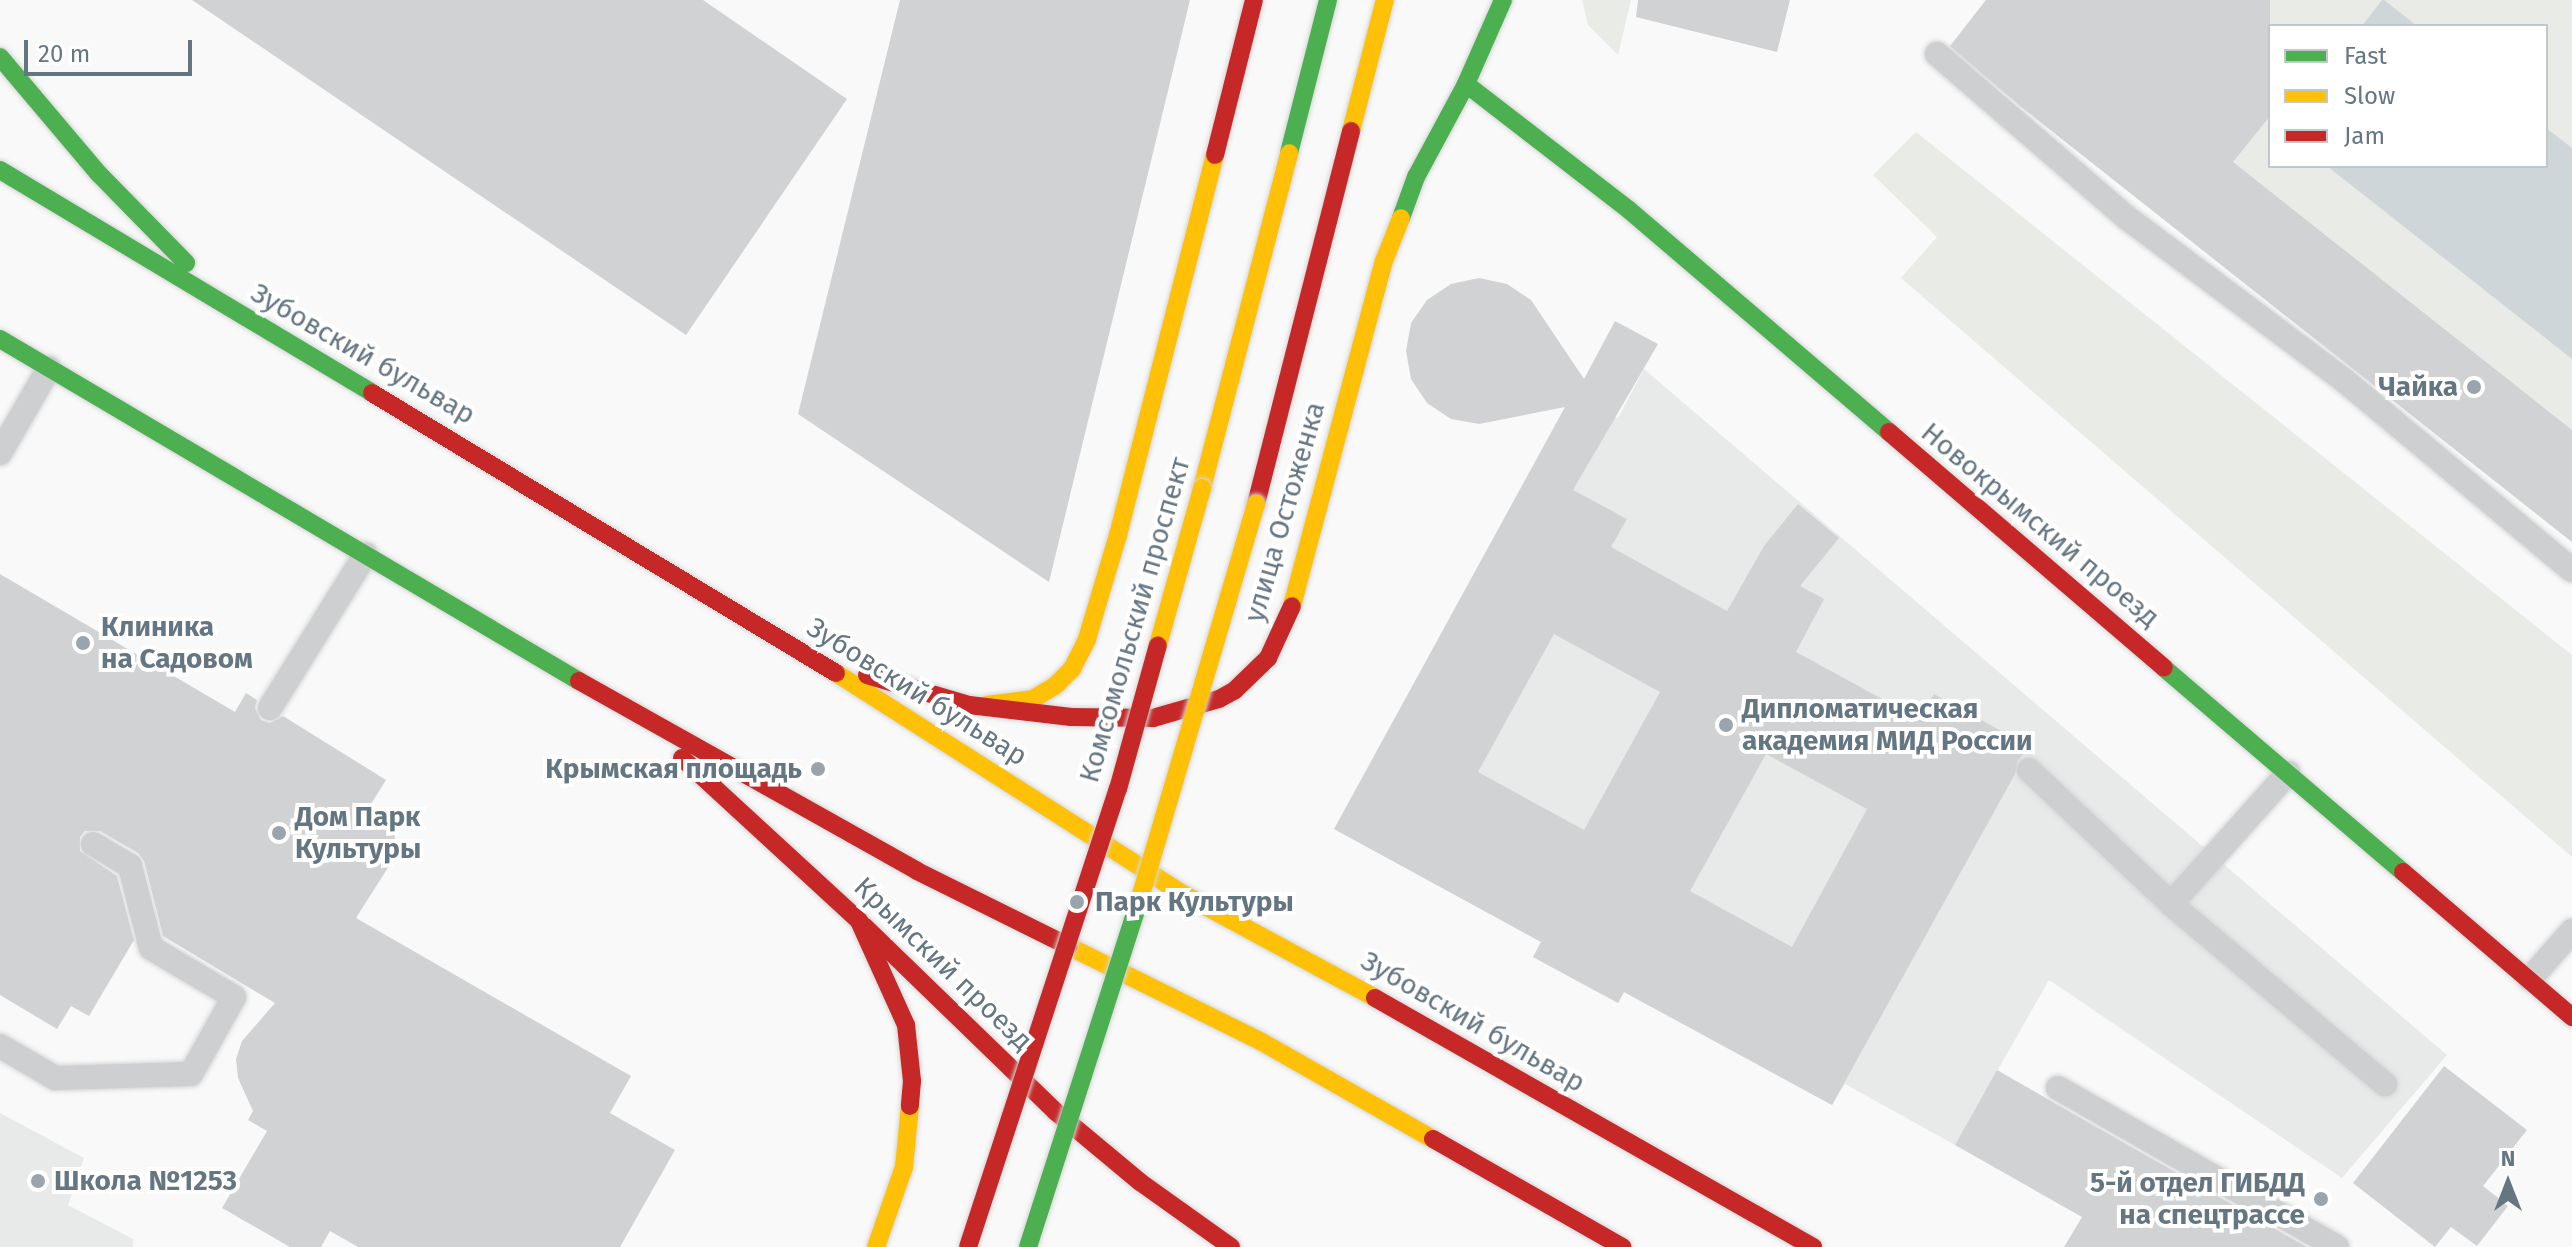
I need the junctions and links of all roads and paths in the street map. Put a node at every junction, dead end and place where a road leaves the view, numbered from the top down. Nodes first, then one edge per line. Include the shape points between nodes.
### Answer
1 (1254, 0) edge
2 (1328, 0) edge
3 (1385, 0) edge
4 (1503, 0) edge
5 (1937, 54) dead end
6 (0, 57) edge
7 (1466, 84) junction
8 (0, 170) edge
9 (229, 308) junction
10 (0, 339) edge
11 (49, 368) junction
12 (0, 453) edge
13 (366, 554) junction
14 (2572, 570) edge
15 (791, 644) junction
16 (969, 705) junction
17 (270, 708) dead end
18 (628, 708) junction
19 (2029, 770) dead end
20 (2288, 773) junction
21 (93, 844) dead end
22 (2171, 904) junction
23 (859, 921) junction
24 (2572, 931) edge
25 (2530, 979) junction
26 (2572, 1017) edge
27 (0, 1046) edge
28 (2385, 1084) dead end
29 (2058, 1088) dead end
30 (876, 1247) edge
31 (968, 1247) edge
32 (1028, 1247) edge
33 (1231, 1247) edge
34 (1622, 1247) edge
35 (1813, 1247) edge
36 (2337, 1247) edge

1 - 16 main road via 1087,639 1072,669 1033,699
2 - 31 main road, Комсомольский проспект, bridge via 1118,789
3 - 32 main road, bridge via 1244,548 1172,798
4 - 7 main road, улица Остоженка
5 - 14 lane via 2126,217 2345,381
6 - 9 main road via 98,173
7 - 16 main road, улица Остоженка via 1416,177 1384,261 1299,586 1268,658 1219,699 1153,718 1071,717
7 - 20 main road, Новокрымский проезд via 1587,175
8 - 9 main road, Зубовский бульвар
9 - 15 main road, Зубовский бульвар
10 - 11 main road
11 - 12 lane
11 - 13 main road
13 - 17 lane
13 - 18 main road
15 - 16 main road, улица Остоженка via 888,683
15 - 35 main road, Зубовский бульвар via 1183,894
18 - 23 main road, Крымский проезд
18 - 34 main road via 917,871 1262,1042
19 - 22 lane
20 - 22 lane
20 - 25 main road, Новокрымский проезд
21 - 27 lane via 130,866 151,948 234,997 191,1074 55,1078
22 - 28 lane
23 - 30 main road via 906,1025 912,1081 904,1167
23 - 33 main road, Крымский проезд via 1056,1112 1140,1182
24 - 25 lane
25 - 26 main road, Новокрымский проезд
29 - 36 lane

